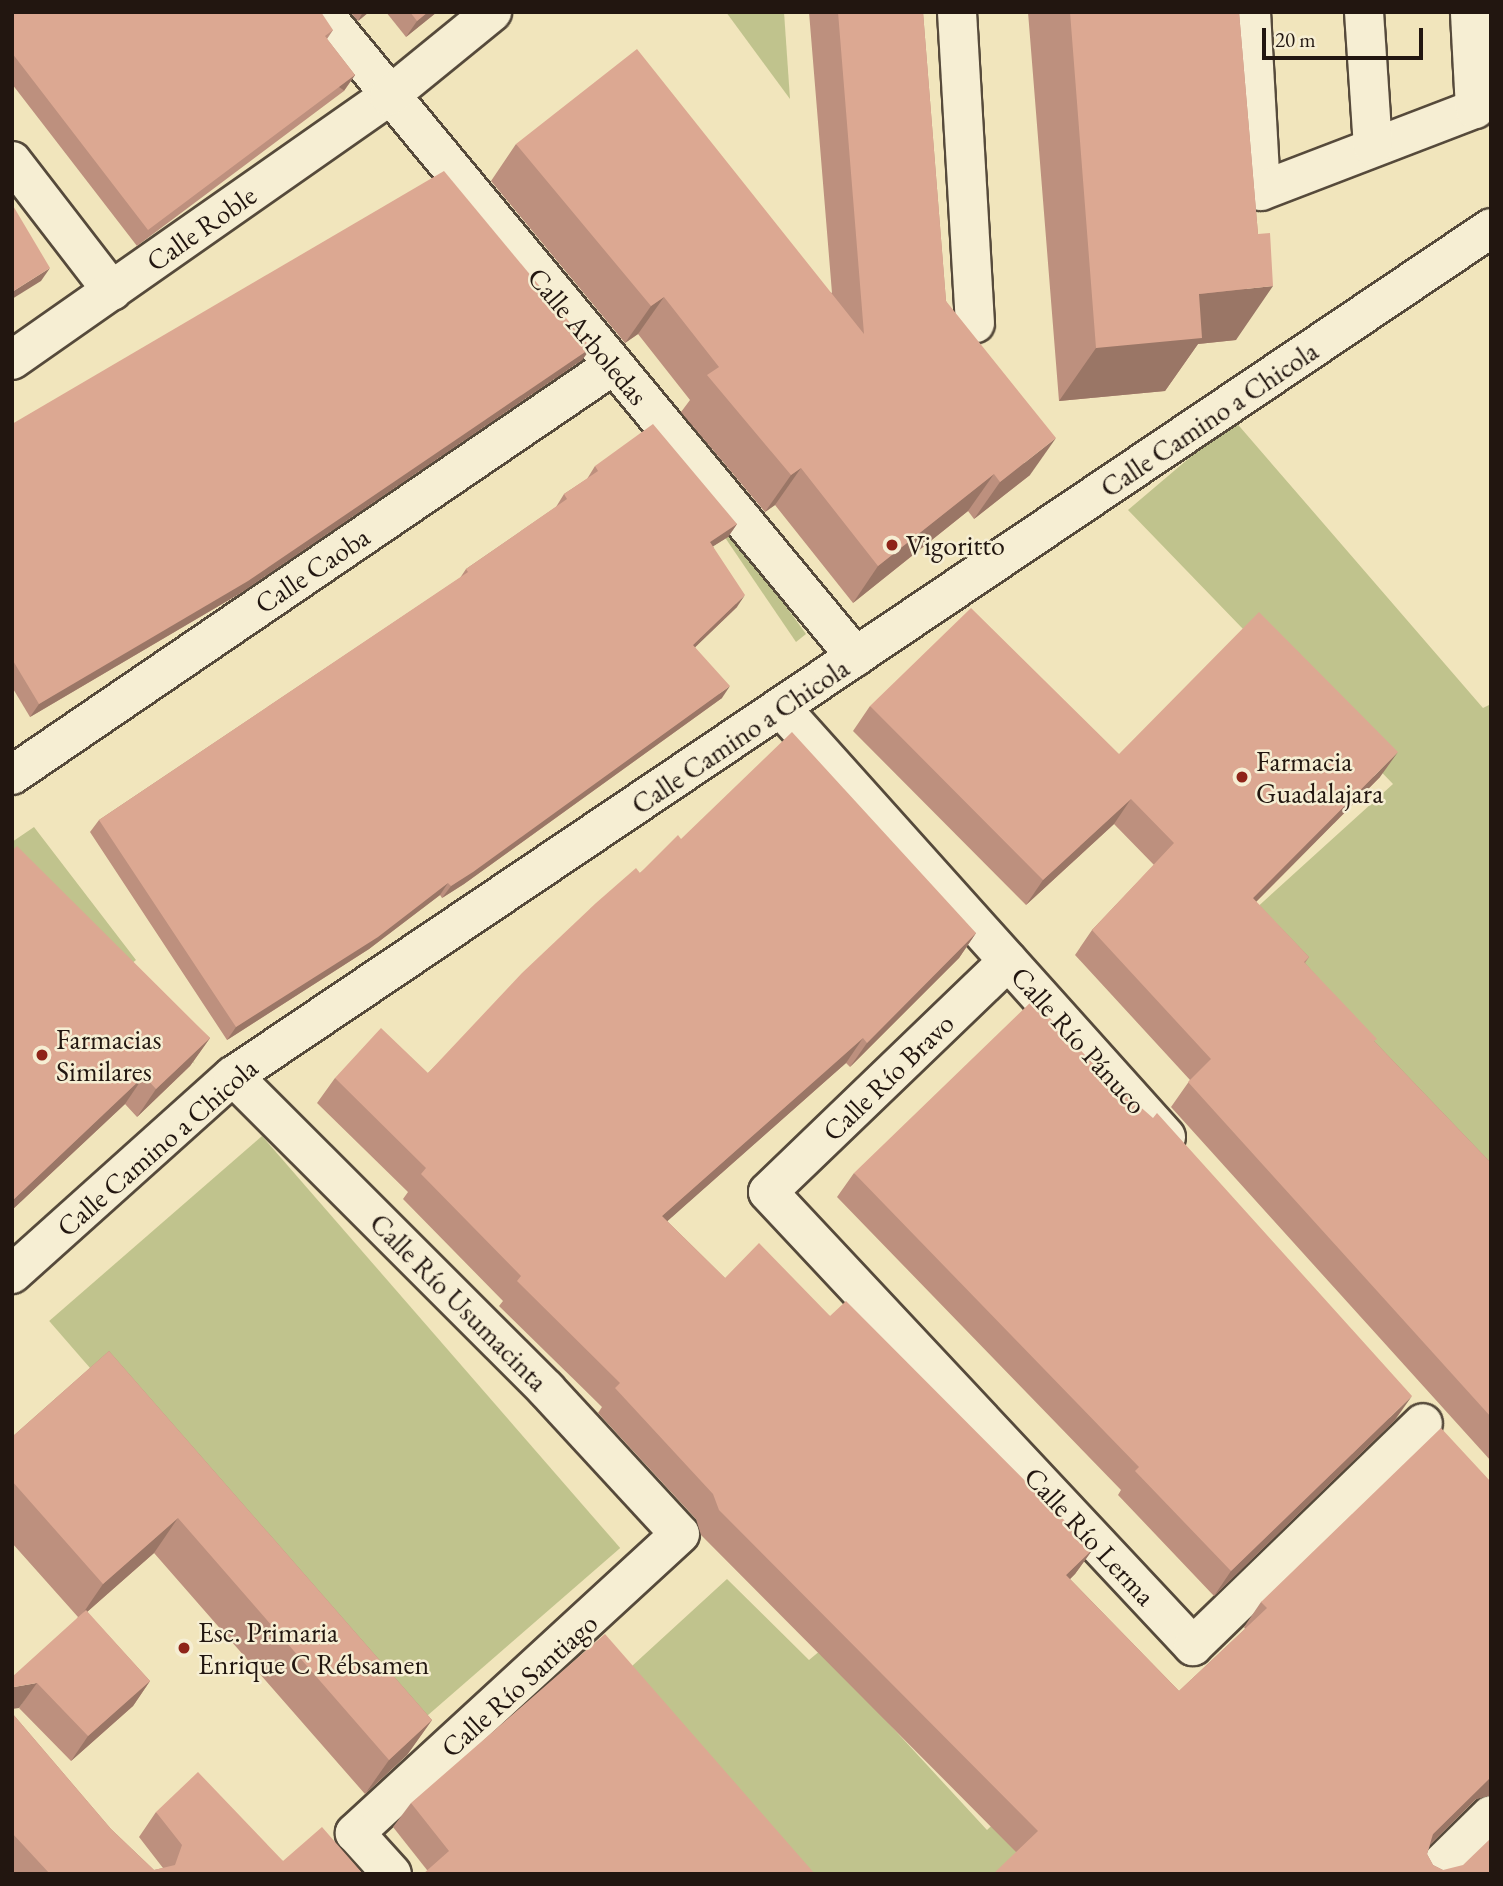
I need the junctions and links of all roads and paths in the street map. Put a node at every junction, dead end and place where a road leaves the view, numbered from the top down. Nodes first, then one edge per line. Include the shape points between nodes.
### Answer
1 (322, 12) edge
2 (492, 12) edge
3 (957, 12) edge
4 (1251, 12) edge
5 (1364, 12) edge
6 (1470, 12) edge
7 (389, 96) junction
8 (1373, 147) junction
9 (12, 161) edge
10 (1491, 228) edge
11 (112, 291) junction
12 (975, 323) dead end
13 (12, 360) edge
14 (612, 366) junction
15 (856, 657) junction
16 (782, 709) junction
17 (12, 775) edge
18 (1008, 961) junction
19 (233, 1076) junction
20 (1192, 1166) edge
21 (768, 1192) joint
22 (12, 1274) edge
23 (1395, 1392) edge
24 (680, 1534) joint
25 (1491, 1815) edge
26 (392, 1874) edge
27 (1431, 1874) edge

1 - 7 street, Calle Arboledas
2 - 7 street, Calle Roble
3 - 12 street
4 - 8 street via 1261,191
5 - 8 street
6 - 8 street via 1475,109
7 - 11 street, Calle Roble
7 - 14 street, Calle Arboledas
9 - 11 street
10 - 15 street, Calle Camino a Chicola
11 - 13 street, Calle Roble
14 - 15 street, Calle Arboledas
14 - 17 street, Calle Caoba
15 - 16 street, Calle Camino a Chicola
16 - 18 street, Calle Río Pánuco
16 - 19 street, Calle Camino a Chicola
18 - 20 street, Calle Río Pánuco
18 - 21 street, Calle Río Bravo
19 - 22 street, Calle Camino a Chicola
19 - 24 street, Calle Río Usumacinta via 546,1389
21 - 23 street, Calle Río Lerma via 1193,1646 1435,1436
24 - 26 street, Calle Río Santiago via 355,1833
25 - 27 street

